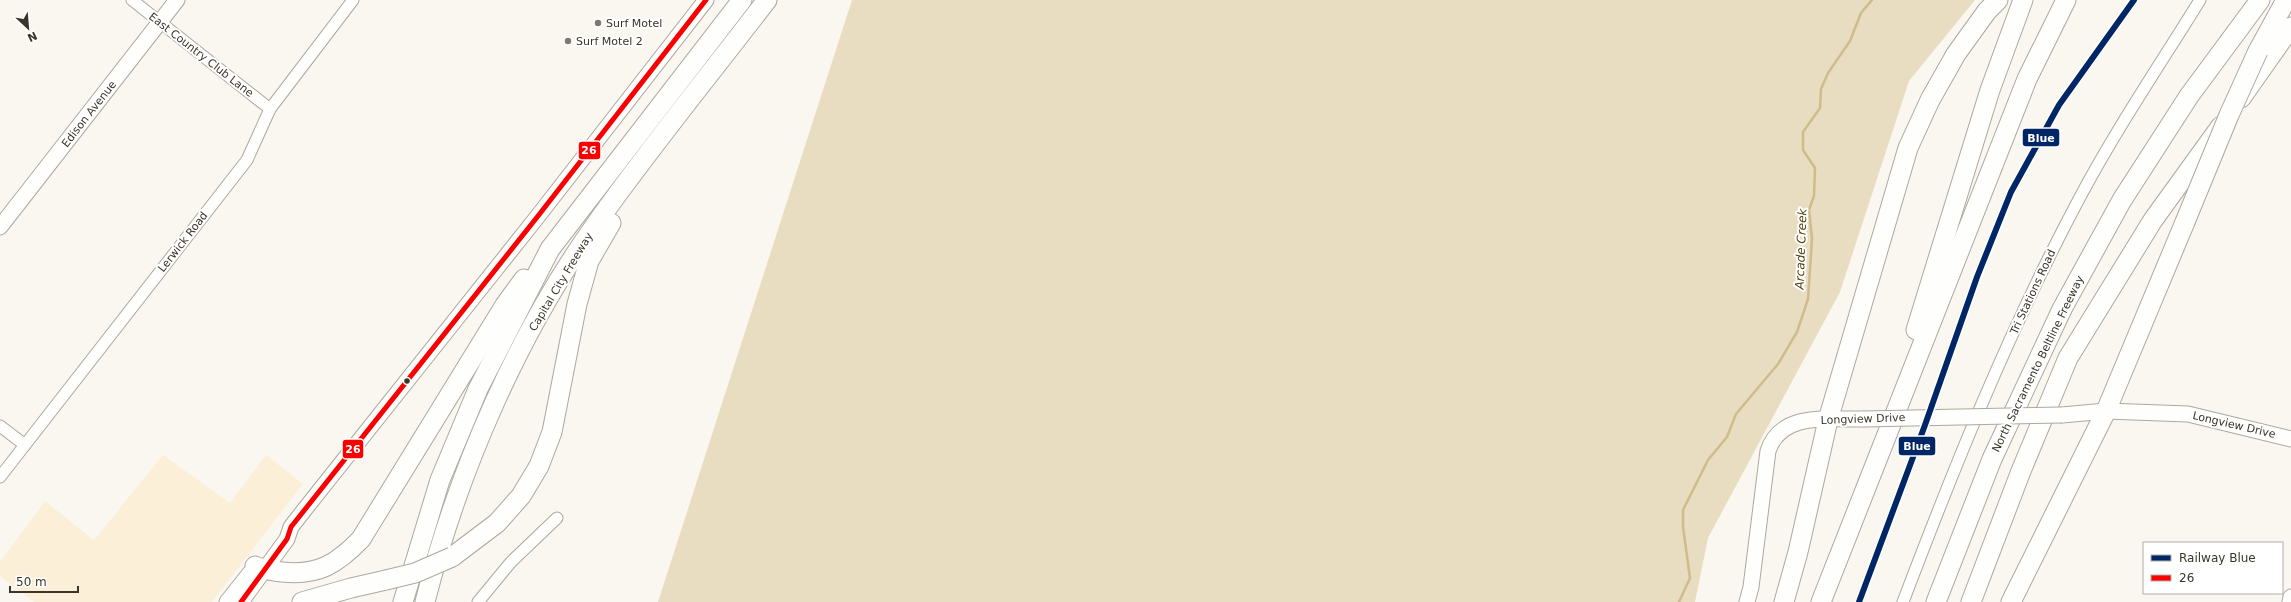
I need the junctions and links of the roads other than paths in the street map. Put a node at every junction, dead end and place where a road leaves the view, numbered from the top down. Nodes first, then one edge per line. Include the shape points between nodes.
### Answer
1 (132, 0) edge
2 (177, 0) edge
3 (353, 0) edge
4 (706, 0) edge
5 (742, 0) edge
6 (767, 0) edge
7 (2022, 0) edge
8 (2066, 0) edge
9 (2200, 0) edge
10 (2260, 0) edge
11 (2286, 0) edge
12 (1992, 6) edge
13 (160, 23) junction
14 (2291, 27) edge
15 (686, 105) junction
16 (270, 109) junction
17 (0, 227) edge
18 (550, 249) junction
19 (1914, 367) junction
20 (2106, 411) junction
21 (1828, 420) junction
22 (0, 426) edge
23 (2291, 438) edge
24 (24, 445) junction
25 (0, 477) edge
26 (557, 518) dead end
27 (260, 568) junction
28 (2291, 597) edge
29 (227, 602) edge
30 (241, 602) edge
31 (302, 602) edge
32 (403, 602) edge
33 (425, 602) edge
34 (478, 602) edge
35 (1747, 602) edge
36 (1784, 602) edge
37 (1822, 602) edge
38 (1903, 602) edge
39 (1936, 602) edge
40 (1971, 602) edge
41 (2011, 602) edge
42 (2290, 602) edge

1 - 13 street, East Country Club Lane
2 - 13 main road, Edison Avenue
3 - 16 street, Lerwick Road
4 - 27 main road via 291,527 287,539
5 - 18 highway, Capital City Freeway
6 - 15 highway, Capital City Freeway
7 - 19 highway via 1990,90 1914,338
8 - 19 highway via 2045,38 2027,79
9 - 38 street, Tri Stations Road via 2116,133 2036,283 1940,506
10 - 39 highway, North Sacramento Beltline Freeway via 2189,96 2126,194 2062,310 1992,459
11 - 20 highway, bridge via 2254,59
12 - 21 highway via 1956,54 1930,100 1908,148
13 - 16 street, East Country Club Lane
13 - 17 main road, Edison Avenue
14 - 40 highway via 2153,220 2068,358
15 - 31 highway, bridge via 612,220 589,261 577,304 552,432 539,466 520,496 497,523 452,557 415,573
15 - 33 highway, Capital City Freeway via 598,221 549,298 507,378 470,460 440,545
16 - 24 street, Lerwick Road via 247,160
18 - 27 highway via 520,283 505,306 361,539 345,556 325,568 302,574
18 - 32 highway, Capital City Freeway via 478,389 443,473
19 - 37 highway
20 - 21 main road, Longview Drive, bridge via 2062,415
20 - 23 main road, Longview Drive via 2188,414
20 - 41 highway
21 - 35 main road, Longview Drive via 1799,421 1790,424 1776,434 1771,442
21 - 36 highway
22 - 24 street
24 - 25 street, Lerwick Road
26 - 34 street via 511,562
27 - 29 main road
27 - 30 main road
28 - 42 main road

